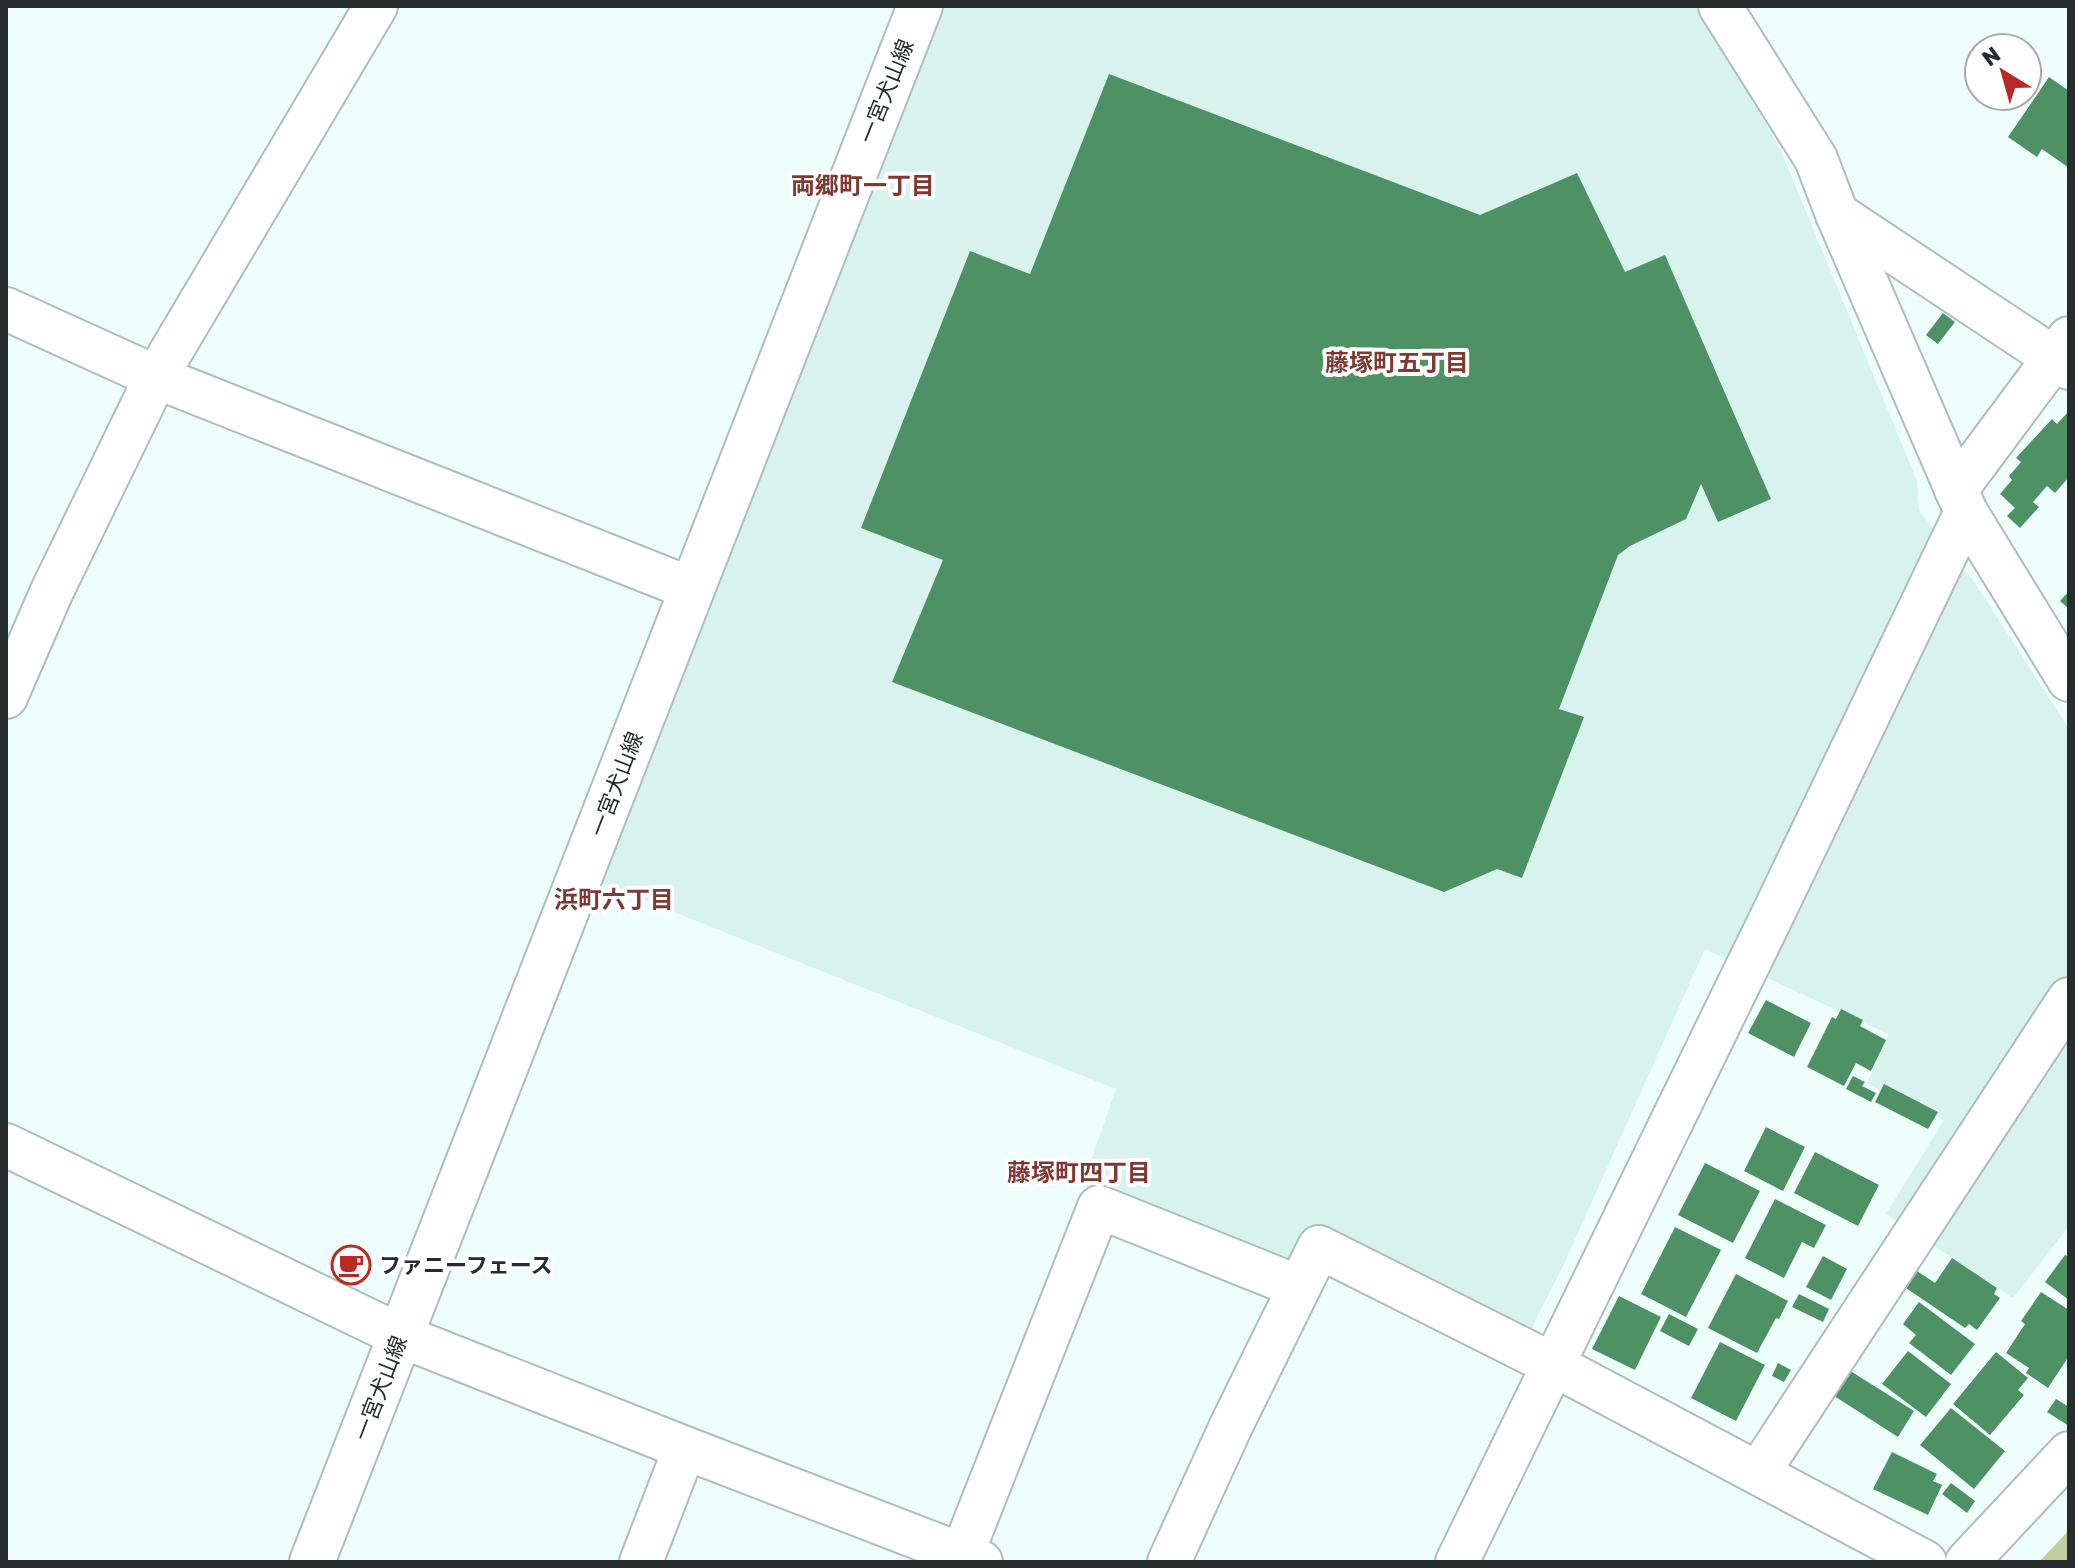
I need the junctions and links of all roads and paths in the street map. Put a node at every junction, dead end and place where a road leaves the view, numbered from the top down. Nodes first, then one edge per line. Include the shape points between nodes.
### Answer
1 (376, 6) edge
2 (920, 6) edge
3 (1720, 6) edge
4 (1837, 214) junction
5 (6, 309) edge
6 (2064, 355) edge
7 (156, 377) junction
8 (1961, 501) junction
9 (692, 589) junction
10 (2069, 680) edge
11 (6, 697) edge
12 (2069, 999) edge
13 (6, 1145) edge
14 (1299, 1287) junction
15 (401, 1336) junction
16 (1554, 1365) junction
17 (685, 1448) junction
18 (2069, 1453) edge
19 (1758, 1473) junction
20 (967, 1559) edge
21 (312, 1562) edge
22 (641, 1562) edge
23 (1169, 1562) edge
24 (1457, 1562) edge
25 (1925, 1562) edge
26 (1967, 1562) edge

1 - 7 street
2 - 9 main road, 一宮犬山線
3 - 4 street via 1816,159
4 - 6 street
4 - 8 street
5 - 7 street
6 - 8 street
7 - 9 street
7 - 11 street
8 - 10 street
8 - 16 street via 1772,916
9 - 15 main road, 一宮犬山線
12 - 19 street
13 - 15 street
14 - 16 street via 1319,1247
14 - 20 street via 1099,1207
14 - 23 street
15 - 17 street
15 - 21 main road, 一宮犬山線
16 - 19 street
16 - 24 street
17 - 20 street
17 - 22 street
18 - 26 street
19 - 25 street

